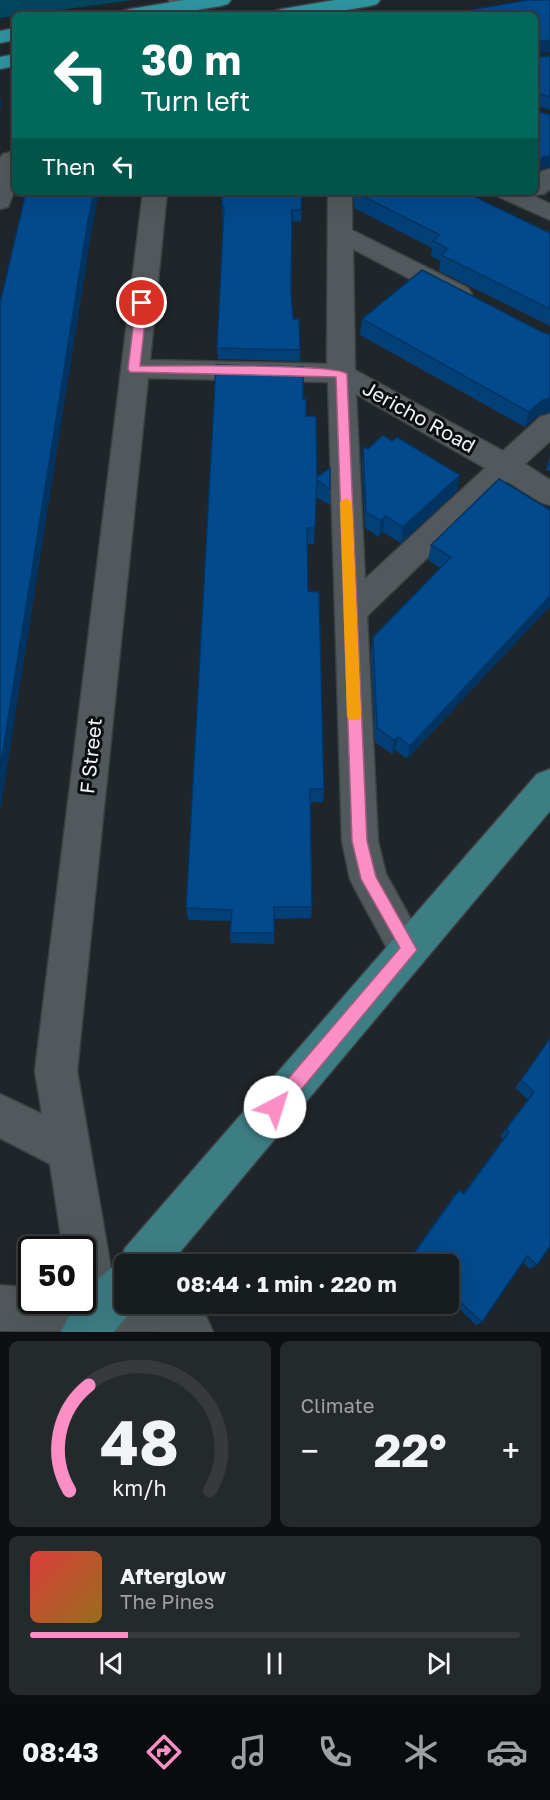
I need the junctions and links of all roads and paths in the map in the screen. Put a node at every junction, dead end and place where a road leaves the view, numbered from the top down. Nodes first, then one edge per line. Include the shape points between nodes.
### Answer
1 (221, 0) edge
2 (370, 0) edge
3 (178, 7) edge
4 (148, 12) edge
5 (300, 12) edge
6 (9, 159) edge
7 (155, 195) edge
8 (340, 195) edge
9 (528, 195) edge
10 (0, 202) edge
11 (550, 213) edge
12 (340, 233) junction
13 (477, 303) edge
14 (134, 369) junction
15 (341, 374) junction
16 (550, 424) edge
17 (504, 465) junction
18 (550, 494) edge
19 (350, 612) junction
20 (550, 785) edge
21 (409, 950) junction
22 (0, 1115) edge
23 (69, 1151) junction
24 (150, 1254) edge
25 (114, 1296) edge
26 (0, 1308) edge
27 (90, 1325) edge
28 (190, 1332) edge

1 - 3 highway
2 - 5 highway
3 - 4 highway
6 - 10 street
7 - 14 street, F Street
8 - 12 street
9 - 11 street
12 - 13 street
12 - 15 street
14 - 15 street, Jericho Road
14 - 23 street, F Street via 56,1071
15 - 17 street, Jericho Road
15 - 19 street
16 - 17 street
17 - 18 street, Jericho Road
17 - 19 street
19 - 21 street via 360,841 369,879
20 - 21 main road
21 - 24 main road
22 - 23 street
23 - 27 street, F Street
25 - 27 main road
26 - 27 street
27 - 28 street

